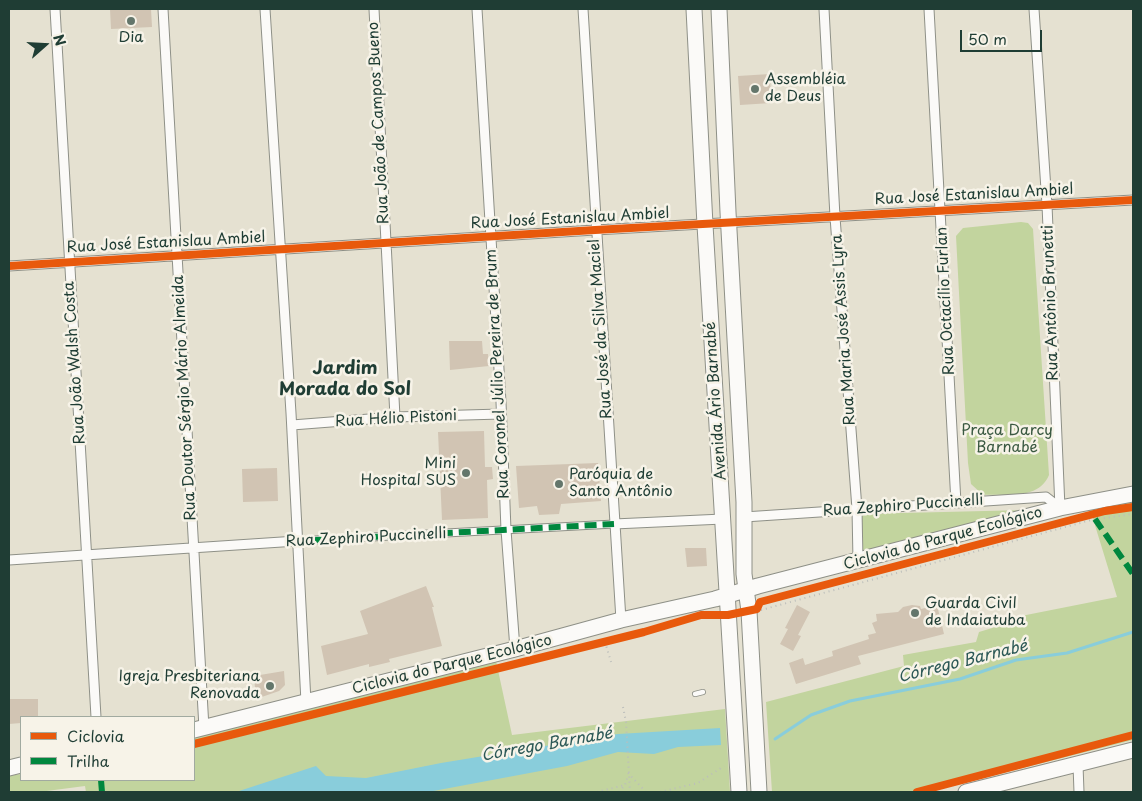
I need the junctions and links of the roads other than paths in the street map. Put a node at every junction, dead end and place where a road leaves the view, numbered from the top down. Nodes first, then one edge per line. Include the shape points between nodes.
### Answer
1 (55, 9) edge
2 (163, 9) edge
3 (265, 9) edge
4 (374, 9) edge
5 (477, 9) edge
6 (583, 9) edge
7 (694, 9) edge
8 (720, 9) edge
9 (824, 9) edge
10 (929, 9) edge
11 (1034, 9) edge
12 (1133, 200) edge
13 (1047, 205) junction
14 (941, 211) junction
15 (835, 217) junction
16 (728, 224) junction
17 (705, 225) junction
18 (595, 230) junction
19 (491, 237) junction
20 (385, 243) junction
21 (281, 250) junction
22 (177, 256) junction
23 (69, 262) junction
24 (9, 266) edge
25 (501, 414) junction
26 (395, 417) junction
27 (292, 425) junction
28 (1133, 494) edge
29 (956, 503) junction
30 (1060, 508) junction
31 (857, 509) junction
32 (744, 517) junction
33 (723, 519) junction
34 (614, 524) junction
35 (506, 530) junction
36 (297, 541) junction
37 (193, 548) junction
38 (86, 554) junction
39 (9, 560) edge
40 (858, 561) junction
41 (746, 590) junction
42 (728, 595) junction
43 (621, 620) junction
44 (515, 649) junction
45 (703, 692) dead end
46 (695, 694) dead end
47 (306, 702) junction
48 (96, 716) edge
49 (199, 729) edge
50 (1133, 750) edge
51 (1078, 766) junction
52 (739, 792) edge
53 (759, 792) edge
54 (971, 792) edge
55 (1079, 792) edge

1 - 23 street, Rua João Walsh Costa
2 - 22 street, Rua Doutor Sérgio Mário Almeida
3 - 21 street
4 - 20 street, Rua João de Campos Bueno
5 - 19 street, Rua Coronel Júlio Pereira de Brum
6 - 18 street, Rua José da Silva Maciel
7 - 17 main road, Avenida Ário Barnabé
8 - 16 main road, Avenida Ário Barnabé
9 - 15 street, Rua Maria José Assis Lyra
10 - 14 street, Rua Octacílio Furlan
11 - 13 street, Rua Antônio Brunetti
12 - 13 street, Rua José Estanislau Ambiel
13 - 14 street, Rua José Estanislau Ambiel
13 - 30 street, Rua Antônio Brunetti
14 - 15 street, Rua José Estanislau Ambiel
14 - 29 street, Rua Octacílio Furlan
15 - 16 street, Rua José Estanislau Ambiel
15 - 31 street, Rua Maria José Assis Lyra
16 - 17 street, Rua José Estanislau Ambiel
16 - 32 main road, Avenida Ário Barnabé
17 - 18 street, Rua José Estanislau Ambiel
17 - 33 main road, Avenida Ário Barnabé
18 - 19 street, Rua José Estanislau Ambiel
18 - 34 street, Rua José da Silva Maciel
19 - 20 street, Rua José Estanislau Ambiel
19 - 25 street, Rua Coronel Júlio Pereira de Brum
20 - 21 street, Rua José Estanislau Ambiel
20 - 26 street, Rua João de Campos Bueno
21 - 22 street, Rua José Estanislau Ambiel
21 - 27 street
22 - 23 street, Rua José Estanislau Ambiel
22 - 37 street, Rua Doutor Sérgio Mário Almeida
23 - 24 street, Rua José Estanislau Ambiel
23 - 38 street, Rua João Walsh Costa
25 - 26 street, Rua Hélio Pistoni
25 - 35 street, Rua Coronel Júlio Pereira de Brum
26 - 27 street, Rua Hélio Pistoni
27 - 36 street
28 - 30 main road
29 - 30 street, Rua Zephiro Puccinelli via 1046,497
29 - 31 street, Rua Zephiro Puccinelli
30 - 40 main road
31 - 32 street, Rua Zephiro Puccinelli
31 - 40 street, Rua Maria José Assis Lyra
32 - 41 main road, Avenida Ário Barnabé
33 - 34 street, Rua Zephiro Puccinelli
33 - 42 main road, Avenida Ário Barnabé
34 - 35 street, Rua Zephiro Puccinelli
34 - 43 street, Rua José da Silva Maciel
35 - 36 street, Rua Zephiro Puccinelli
35 - 44 street, Rua Coronel Júlio Pereira de Brum
36 - 37 street, Rua Zephiro Puccinelli
36 - 47 street
37 - 38 street, Rua Zephiro Puccinelli
37 - 49 street, Rua Doutor Sérgio Mário Almeida
38 - 39 street, Rua Zephiro Puccinelli
38 - 48 street, Rua João Walsh Costa
40 - 41 main road
41 - 42 main road
41 - 53 main road, Avenida Ário Barnabé via 755,607
42 - 43 main road
42 - 52 main road, Avenida Ário Barnabé
43 - 44 main road
44 - 47 main road
45 - 46 lane
47 - 49 main road
50 - 51 main road
51 - 54 main road
51 - 55 street

